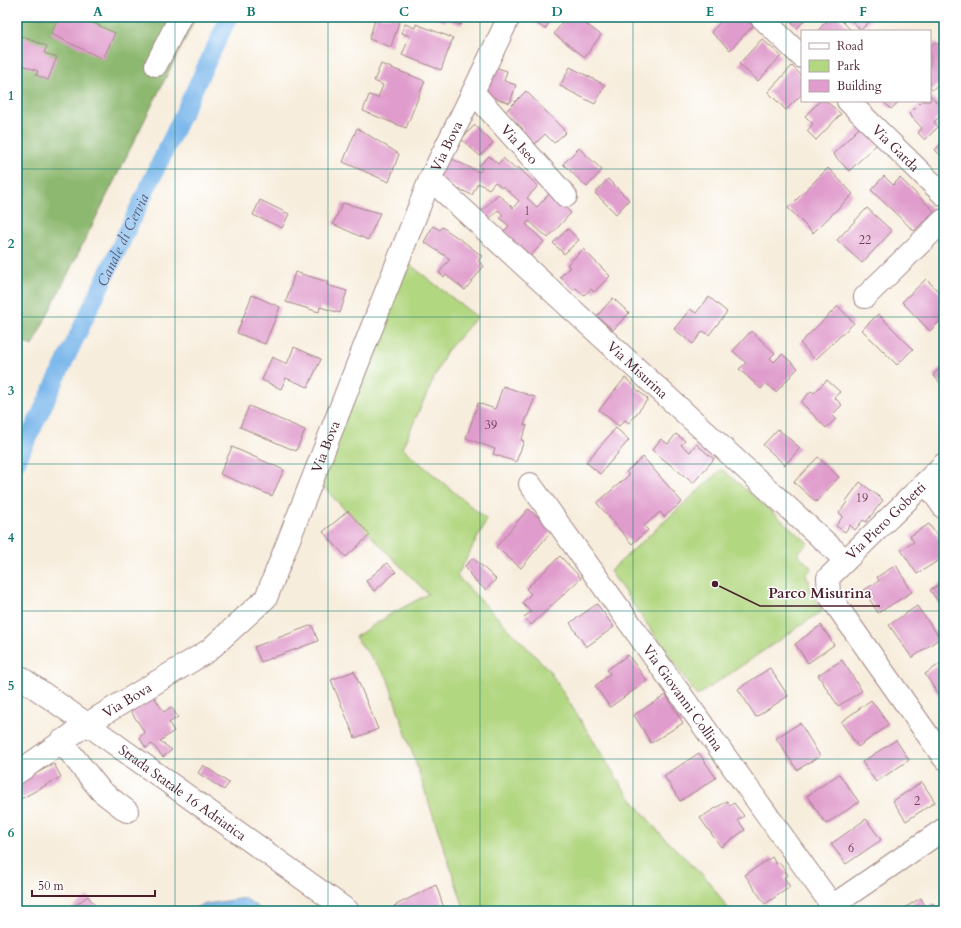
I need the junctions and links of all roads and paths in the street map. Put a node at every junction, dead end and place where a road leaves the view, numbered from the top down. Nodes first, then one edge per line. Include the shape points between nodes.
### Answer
1 (180, 17) edge
2 (509, 17) edge
3 (761, 17) edge
4 (801, 56) edge
5 (156, 65) dead end
6 (473, 92) junction
7 (849, 102) edge
8 (430, 179) junction
9 (944, 194) edge
10 (566, 196) dead end
11 (944, 220) edge
12 (865, 297) dead end
13 (944, 464) edge
14 (926, 482) junction
15 (530, 484) dead end
16 (944, 508) edge
17 (845, 560) junction
18 (17, 675) edge
19 (87, 724) junction
20 (62, 742) junction
21 (944, 758) edge
22 (17, 773) edge
23 (127, 811) dead end
24 (944, 829) edge
25 (834, 908) edge
26 (348, 911) edge

1 - 5 street
2 - 6 street, Via Bova
3 - 4 street
6 - 8 street, Via Bova
6 - 10 street, Via Iseo
7 - 9 street, Via Garda
8 - 17 street, Via Misurina
8 - 19 street, Via Bova via 266,598 208,650
11 - 12 street
13 - 14 street, Via Piero Gobetti
14 - 16 street
14 - 17 street, Via Piero Gobetti
15 - 25 street, Via Giovanni Collina
17 - 21 street, Via Piero Gobetti via 828,578 829,595
18 - 19 street, Strada Statale 16 Adriatica
19 - 20 street, Via Bova
19 - 26 street, Strada Statale 16 Adriatica
20 - 22 street, Via Bova
20 - 23 street via 102,791
24 - 25 street

